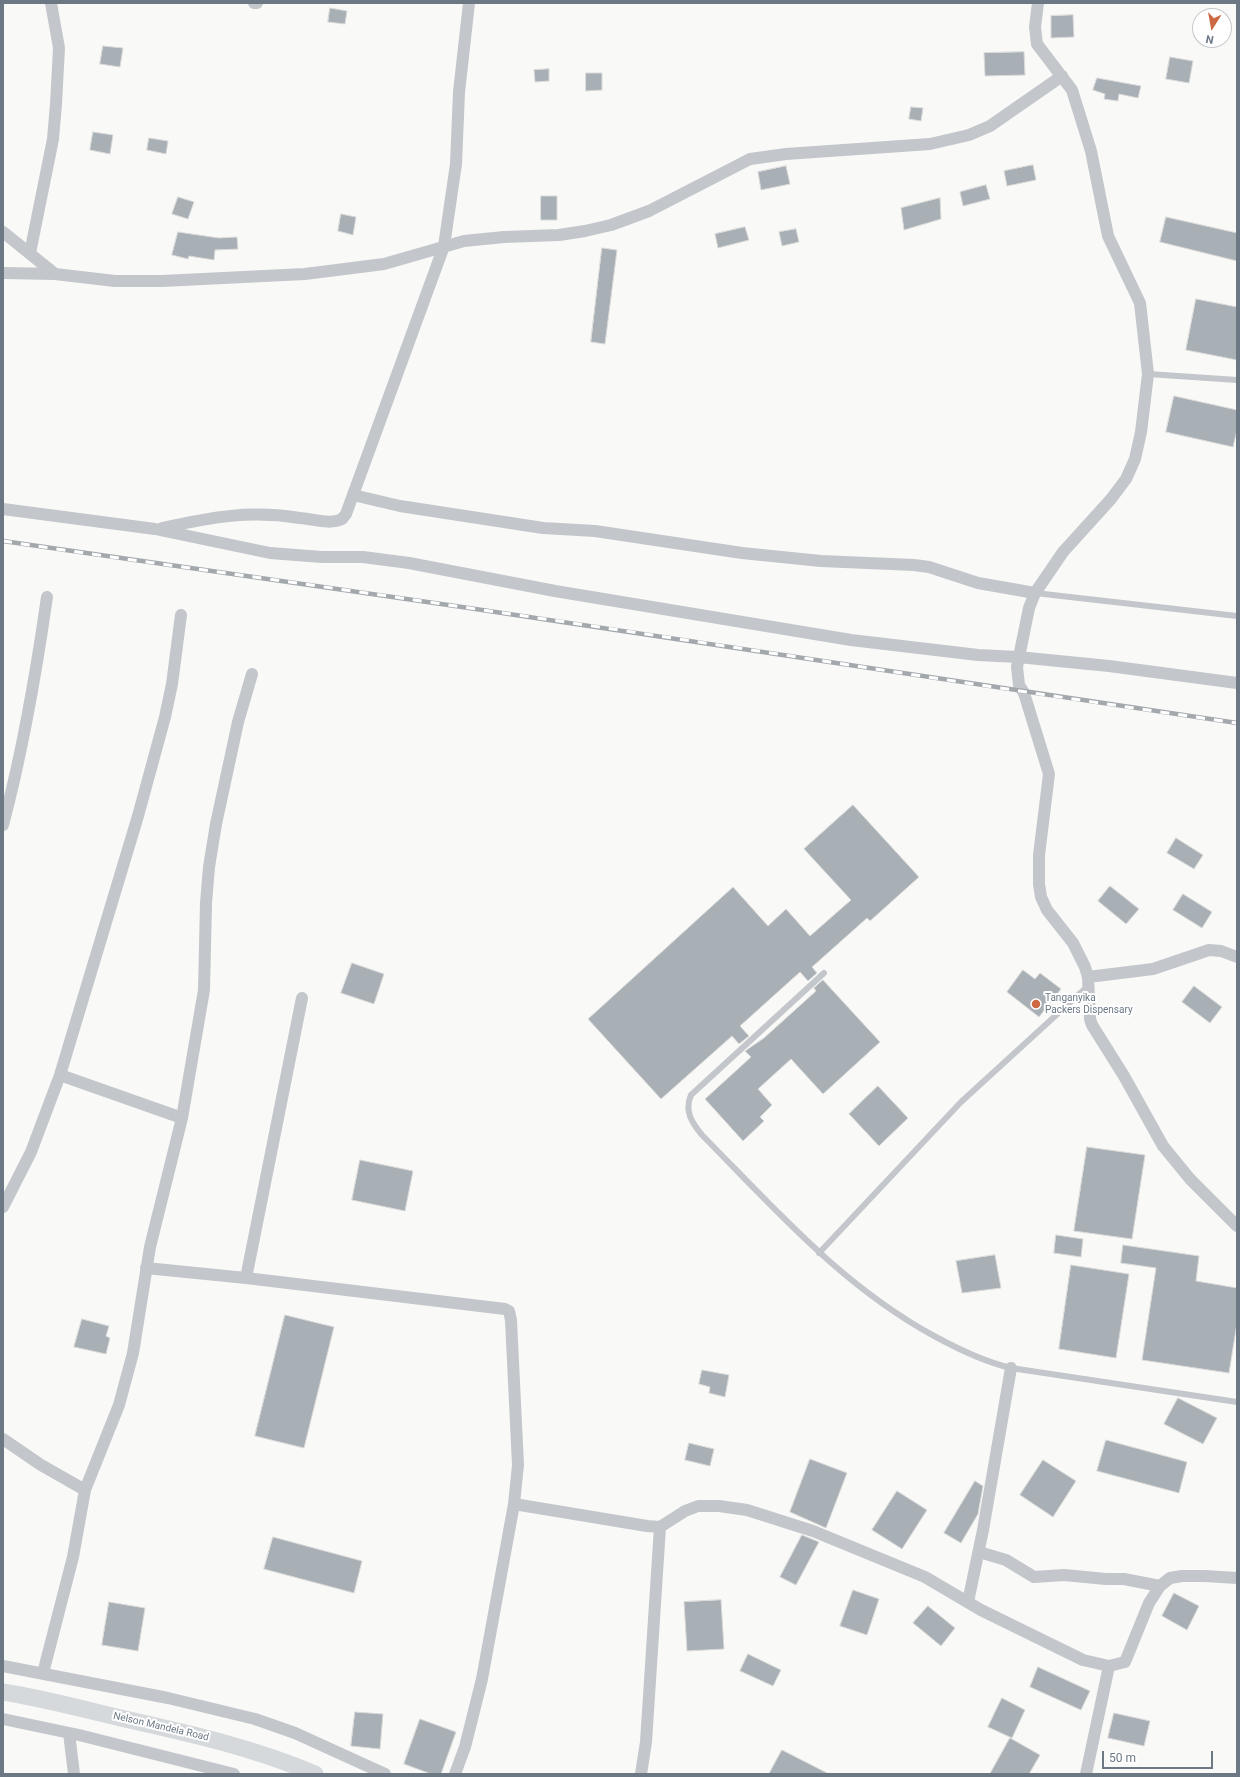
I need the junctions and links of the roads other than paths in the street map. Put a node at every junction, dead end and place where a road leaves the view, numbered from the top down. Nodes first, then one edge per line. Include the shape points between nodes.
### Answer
1 (51, 3) edge
2 (469, 3) edge
3 (1038, 3) edge
4 (1062, 76) junction
5 (3, 232) edge
6 (444, 246) junction
7 (30, 253) junction
8 (3, 273) edge
9 (55, 274) junction
10 (1148, 374) junction
11 (1237, 380) edge
12 (353, 495) junction
13 (3, 509) edge
14 (155, 529) junction
15 (1035, 593) junction
16 (47, 597) dead end
17 (181, 615) dead end
18 (1237, 616) edge
19 (1018, 657) junction
20 (252, 674) dead end
21 (1237, 683) edge
22 (3, 825) edge
23 (1237, 957) edge
24 (824, 972) dead end
25 (1088, 981) junction
26 (302, 998) dead end
27 (60, 1075) junction
28 (182, 1118) junction
29 (3, 1207) edge
30 (1237, 1226) edge
31 (819, 1253) junction
32 (146, 1268) junction
33 (246, 1278) junction
34 (1011, 1368) junction
35 (1237, 1402) edge
36 (3, 1439) edge
37 (85, 1490) junction
38 (514, 1504) junction
39 (660, 1527) junction
40 (979, 1552) junction
41 (1237, 1578) edge
42 (1160, 1586) junction
43 (968, 1602) junction
44 (3, 1666) edge
45 (1109, 1666) junction
46 (43, 1673) junction
47 (3, 1692) edge
48 (3, 1719) edge
49 (69, 1733) junction
50 (74, 1774) edge
51 (234, 1774) edge
52 (315, 1774) edge
53 (385, 1774) edge
54 (455, 1774) edge
55 (641, 1774) edge
56 (1086, 1774) edge

1 - 7 street via 59,48 57,98 53,139
2 - 6 street via 459,92 456,164
3 - 4 street via 1035,27 1037,44
4 - 6 street via 990,126 950,141 758,157 672,201 611,226 559,235 483,238
4 - 10 street via 1072,90 1092,151 1108,236 1140,303
5 - 7 street
6 - 9 street via 384,264 305,274 115,281
6 - 12 street
7 - 9 street
8 - 9 street
10 - 11 lane
10 - 15 street via 1135,459 1126,479 1063,552
12 - 14 street via 346,514 338,522 248,514 228,515
12 - 15 street via 400,506 543,528 595,531 742,553 821,561 914,565 978,583
13 - 14 street
14 - 19 street via 270,553 363,557 409,563 555,591 822,636 978,655
15 - 18 lane
15 - 19 street
16 - 22 street via 31,706
17 - 27 street via 165,717
19 - 21 street
19 - 25 street via 1019,685 1024,693 1049,774 1038,870 1041,897 1047,910 1073,943
20 - 28 street via 231,751 209,867 204,990
23 - 25 street via 1221,951 1208,950 1153,969
24 - 31 lane via 691,1095 687,1105 691,1122 702,1135
25 - 30 street via 1092,1025 1124,1076 1157,1137 1190,1179
25 - 31 lane via 961,1102
26 - 33 street
27 - 28 street
27 - 29 street via 31,1152
28 - 32 street
31 - 34 lane via 878,1303 920,1329 952,1346
32 - 33 street
32 - 37 street via 139,1321 124,1387
33 - 38 street via 509,1311 518,1465
34 - 35 lane
34 - 40 street
36 - 37 street via 41,1465
37 - 46 street via 73,1557
38 - 39 street
38 - 54 street via 482,1679 465,1747
39 - 43 street via 684,1510 698,1506 747,1510 813,1531 925,1577
39 - 55 street via 646,1742
40 - 42 street via 1006,1560 1034,1578 1064,1574 1124,1578
40 - 43 street
41 - 42 street via 1182,1576 1170,1578
42 - 45 street via 1149,1604 1128,1657 1119,1665
43 - 45 street via 1076,1657
44 - 46 street
45 - 56 street
46 - 53 street via 168,1698 255,1719 295,1733
47 - 52 main road, Nelson Mandela Road via 50,1700 231,1744 271,1756
48 - 49 street
49 - 50 street
49 - 51 street

